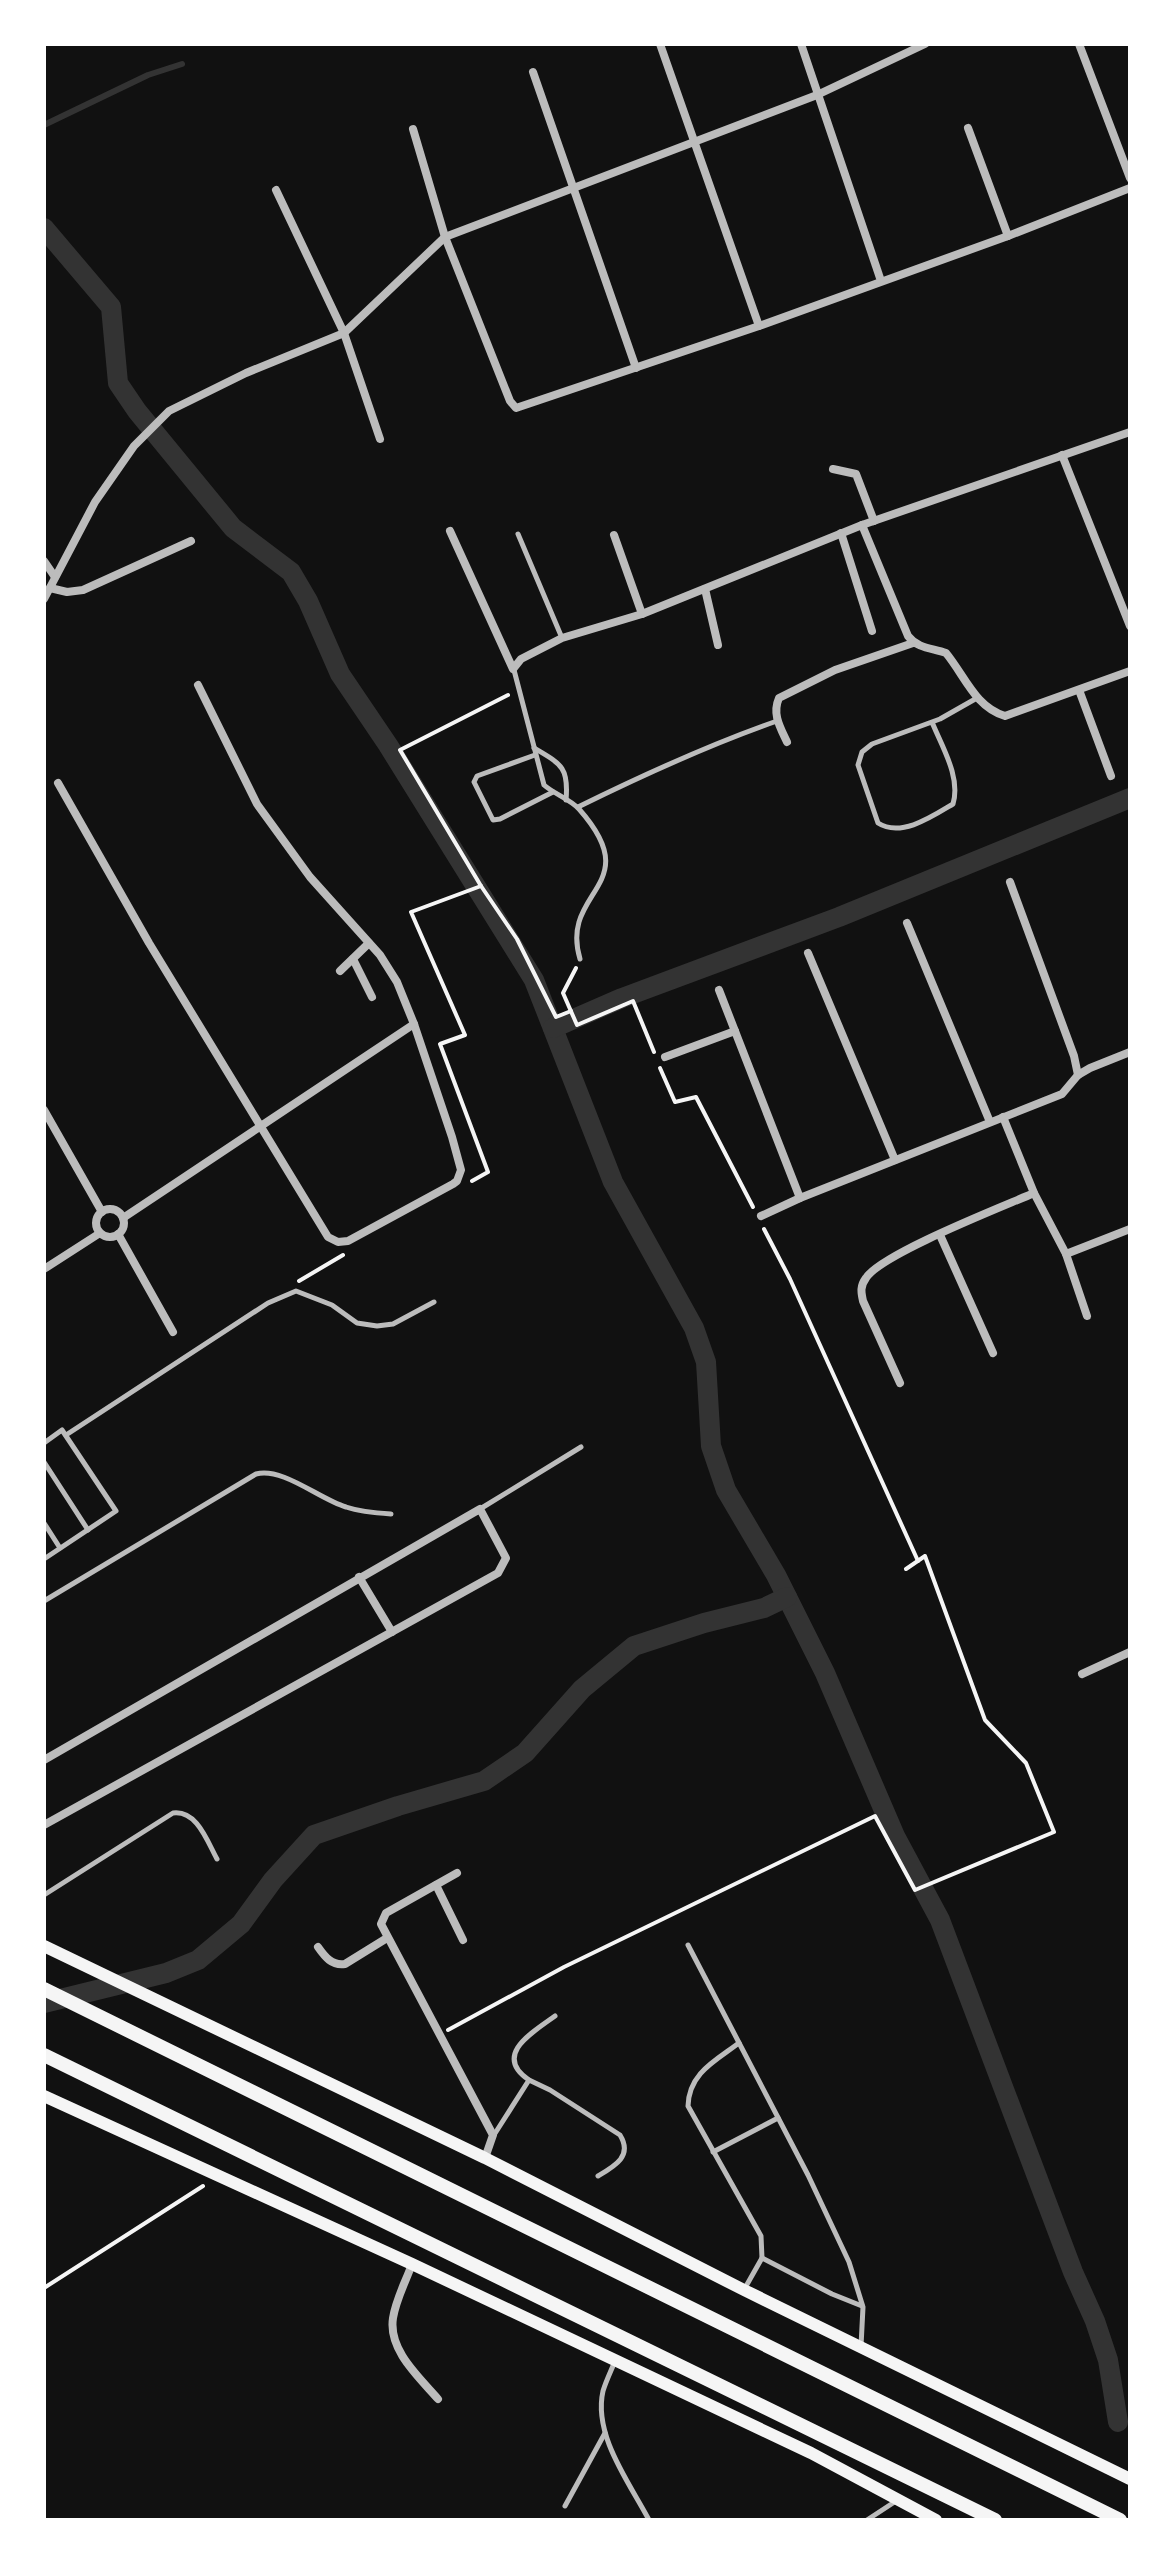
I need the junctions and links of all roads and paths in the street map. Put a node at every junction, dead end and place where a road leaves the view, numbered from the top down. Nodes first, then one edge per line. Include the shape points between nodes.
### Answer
1 (660, 44) edge
2 (801, 44) edge
3 (925, 44) edge
4 (1079, 44) edge
5 (533, 72) dead end
6 (817, 95) junction
7 (968, 128) dead end
8 (413, 129) dead end
9 (694, 144) junction
10 (1130, 178) edge
11 (572, 187) junction
12 (1130, 188) edge
13 (276, 190) dead end
14 (1008, 236) junction
15 (445, 237) junction
16 (881, 281) junction
17 (759, 326) junction
18 (344, 333) junction
19 (636, 368) junction
20 (1130, 432) edge
21 (380, 439) dead end
22 (1062, 455) junction
23 (833, 469) dead end
24 (874, 521) junction
25 (862, 525) junction
26 (450, 531) dead end
27 (841, 533) junction
28 (518, 534) dead end
29 (614, 535) dead end
30 (191, 541) dead end
31 (44, 561) edge
32 (55, 577) junction
33 (50, 588) junction
34 (705, 589) junction
35 (44, 599) edge
36 (642, 614) junction
37 (1130, 626) edge
38 (872, 631) dead end
39 (562, 638) junction
40 (913, 643) junction
41 (718, 645) dead end
42 (513, 669) junction
43 (1130, 671) edge
44 (198, 685) dead end
45 (520, 688) junction
46 (1079, 690) junction
47 (977, 698) junction
48 (777, 721) junction
49 (932, 722) junction
50 (787, 742) dead end
51 (533, 747) junction
52 (535, 755) junction
53 (1111, 776) dead end
54 (58, 783) dead end
55 (553, 792) junction
56 (566, 800) junction
57 (578, 807) junction
58 (1010, 882) dead end
59 (481, 886) junction
60 (907, 923) dead end
61 (369, 943) junction
62 (808, 953) dead end
63 (353, 959) junction
64 (580, 959) joint
65 (340, 971) dead end
66 (719, 990) dead end
67 (372, 997) dead end
68 (571, 1012) junction
69 (414, 1024) junction
70 (735, 1031) junction
71 (1130, 1052) edge
72 (665, 1057) dead end
73 (1078, 1075) junction
74 (44, 1110) edge
75 (1003, 1117) junction
76 (990, 1122) junction
77 (258, 1126) junction
78 (895, 1160) junction
79 (461, 1188) dead end
80 (1034, 1193) junction
81 (800, 1198) junction
82 (102, 1212) junction
83 (759, 1216) junction
84 (123, 1218) junction
85 (1130, 1229) edge
86 (100, 1233) junction
87 (118, 1234) junction
88 (940, 1235) junction
89 (354, 1249) dead end
90 (1066, 1254) junction
91 (44, 1269) edge
92 (287, 1288) dead end
93 (434, 1302) dead end
94 (1087, 1316) dead end
95 (173, 1332) dead end
96 (993, 1353) dead end
97 (900, 1383) dead end
98 (66, 1435) junction
99 (44, 1443) edge
100 (581, 1447) dead end
101 (44, 1462) edge
102 (480, 1509) junction
103 (391, 1514) dead end
104 (44, 1523) edge
105 (88, 1530) junction
106 (60, 1548) junction
107 (44, 1559) edge
108 (918, 1561) junction
109 (906, 1569) dead end
110 (359, 1577) junction
111 (44, 1601) edge
112 (392, 1632) junction
113 (1130, 1652) edge
114 (1082, 1674) dead end
115 (44, 1760) edge
116 (44, 1825) edge
117 (217, 1859) dead end
118 (457, 1873) dead end
119 (436, 1885) junction
120 (44, 1895) edge
121 (387, 1938) junction
122 (463, 1940) dead end
123 (688, 1945) dead end
124 (44, 1946) edge
125 (318, 1947) dead end
126 (44, 1989) edge
127 (555, 2016) dead end
128 (439, 2034) junction
129 (739, 2043) junction
130 (44, 2055) edge
131 (529, 2080) junction
132 (44, 2096) edge
133 (778, 2118) junction
134 (493, 2135) junction
135 (713, 2152) junction
136 (485, 2158) junction
137 (219, 2176) junction
138 (598, 2176) dead end
139 (762, 2258) junction
140 (412, 2264) junction
141 (44, 2288) edge
142 (744, 2290) junction
143 (863, 2307) junction
144 (861, 2347) junction
145 (615, 2360) junction
146 (438, 2399) dead end
147 (605, 2433) junction
148 (1130, 2479) edge
149 (898, 2500) junction
150 (565, 2506) dead end
151 (649, 2520) edge
152 (867, 2520) edge
153 (936, 2520) edge
154 (995, 2520) edge
155 (1120, 2520) edge

1 - 9 street
2 - 6 street
3 - 6 street
4 - 10 street
5 - 11 street
6 - 9 street
6 - 16 street
7 - 14 street
8 - 15 street
9 - 11 street
9 - 17 street
11 - 15 street
11 - 19 street
12 - 14 street
13 - 18 street
14 - 16 street
15 - 18 street
15 - 19 street via 516,408
16 - 17 street
17 - 19 street
18 - 21 street
18 - 32 street via 169,411 134,446 95,502
20 - 22 street
22 - 24 street
22 - 37 street
23 - 24 street via 856,474
24 - 25 street
25 - 27 street
25 - 40 street
26 - 42 street
27 - 34 street
27 - 38 street
28 - 39 lane
29 - 36 street
30 - 33 street via 83,590
31 - 32 street
32 - 33 street
33 - 35 street
34 - 36 street
34 - 41 street
36 - 39 street
39 - 42 street via 521,659
40 - 47 street via 946,653
40 - 48 street via 787,692 775,707
42 - 45 lane
43 - 46 street
44 - 61 street via 257,804 310,877
45 - 51 lane
45 - 59 path via 400,750
46 - 47 street via 1005,716 990,712
46 - 53 street
47 - 49 lane
48 - 50 street
48 - 57 lane via 658,768
49 - 49 lane via 862,752 858,765 884,827 925,821 953,804 953,775
51 - 52 lane
51 - 56 lane via 565,770
52 - 55 lane via 544,785
52 - 55 lane via 477,776 474,782 488,813 493,820 500,819
54 - 77 street
55 - 56 lane
56 - 57 lane
57 - 64 lane via 601,840 607,862 602,882 581,912 575,942
58 - 73 street
59 - 68 path via 517,939 556,1017
59 - 79 path via 411,912 465,1035 440,1044 488,1172
60 - 76 street
61 - 63 street
61 - 69 street via 397,982
62 - 78 street
63 - 65 street
63 - 67 street
64 - 68 path via 563,993
66 - 70 street
68 - 83 path via 577,1025 633,1001 675,1102 696,1097
69 - 77 street
69 - 77 street via 461,1170 453,1184 338,1242 328,1237
70 - 72 street
70 - 81 street
71 - 73 street
73 - 75 street via 1062,1094
74 - 82 street
75 - 76 street
75 - 80 street
76 - 78 street
77 - 84 street
78 - 81 street
80 - 88 street
80 - 90 street
81 - 83 street
82 - 84 street via 114,1210
82 - 86 street via 96,1222
83 - 108 path
84 - 87 street
85 - 90 street
86 - 87 street
86 - 91 street
87 - 95 street
88 - 96 street
88 - 97 street via 875,1268 860,1291
89 - 92 path
90 - 94 street
93 - 98 lane via 393,1324 377,1326 357,1323 332,1305 296,1291 268,1303
98 - 99 lane via 62,1430
98 - 105 lane via 116,1511
100 - 102 lane
101 - 105 lane
102 - 110 street
102 - 112 street via 506,1558 504,1565
103 - 111 lane via 345,1507 276,1473 256,1474
104 - 106 lane
105 - 106 lane
106 - 107 lane
108 - 109 path
108 - 128 path via 925,1556 985,1720 1026,1763 1054,1832 915,1890 875,1816 564,1967
110 - 112 street
110 - 115 street
112 - 116 street
113 - 114 street
117 - 120 lane via 196,1821 187,1813 173,1813
118 - 119 street
119 - 121 street via 382,1918
119 - 122 street
121 - 125 street via 338,1965
121 - 128 street
123 - 129 lane
124 - 136 main road
126 - 155 main road
127 - 131 lane via 516,2049 515,2067
128 - 134 street
129 - 133 lane
129 - 135 lane via 699,2072 688,2095 688,2106
130 - 154 main road
131 - 134 lane
131 - 138 lane via 620,2135 625,2153
132 - 137 main road
133 - 135 lane
133 - 143 lane via 849,2262
134 - 136 street
135 - 139 lane via 761,2236
136 - 142 main road
137 - 140 main road
137 - 141 path
139 - 142 lane
139 - 143 lane
140 - 145 main road
140 - 146 street via 396,2305 393,2331 401,2353
142 - 144 main road
143 - 144 lane
144 - 148 main road
145 - 147 lane via 604,2389
145 - 149 main road
147 - 150 lane
147 - 151 lane
149 - 152 lane
149 - 153 main road

